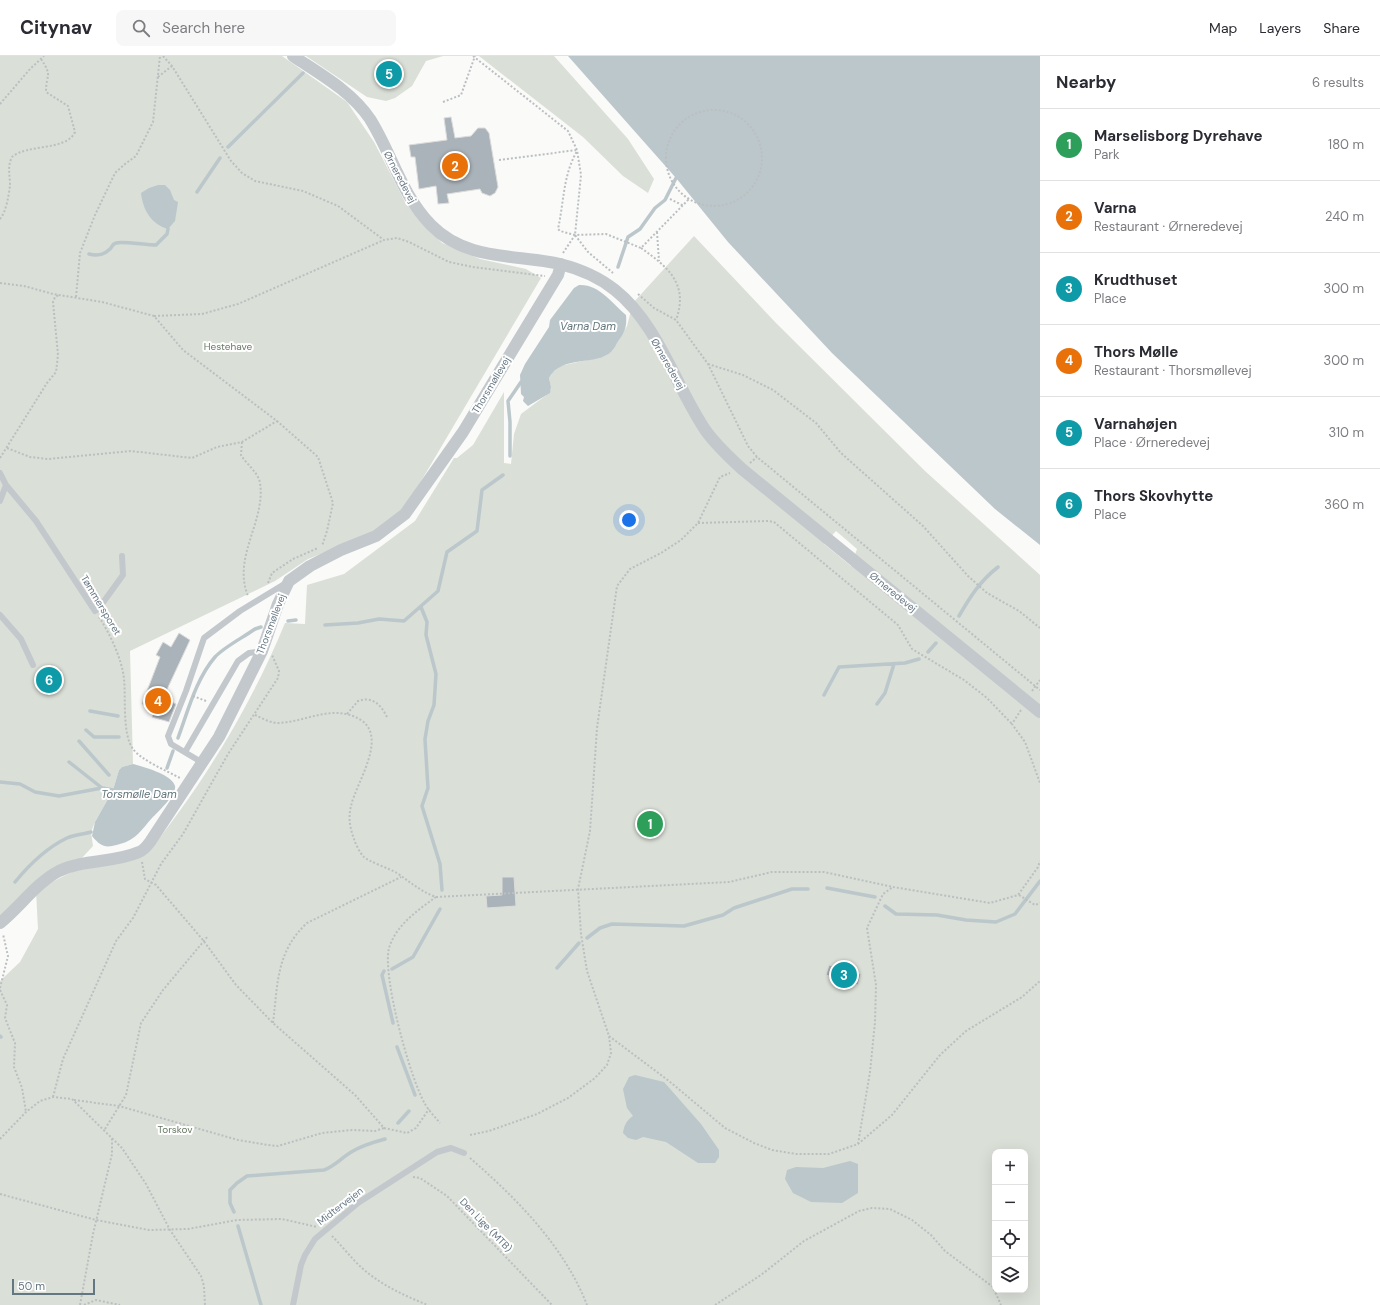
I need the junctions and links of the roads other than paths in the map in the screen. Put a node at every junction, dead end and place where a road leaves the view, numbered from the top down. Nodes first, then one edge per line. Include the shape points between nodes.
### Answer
1 (293, 56) edge
2 (561, 264) junction
3 (0, 473) edge
4 (6, 485) junction
5 (0, 501) edge
6 (122, 556) dead end
7 (289, 581) junction
8 (0, 615) edge
9 (262, 650) junction
10 (33, 665) dead end
11 (1040, 712) edge
12 (185, 752) junction
13 (203, 763) junction
14 (1, 927) edge
15 (464, 1153) road end
16 (293, 1305) edge

1 - 2 street, Ørneredevej via 342,89 364,112 409,198 431,225 447,239 472,251
2 - 7 street, Thorsmøllevej via 558,275 463,432 405,514 376,536 310,566
2 - 11 street, Ørneredevej via 602,281 616,291 644,322 706,431 742,469
3 - 4 lane, Tømmersporet
4 - 5 lane
4 - 6 lane, Tømmersporet via 36,521 95,611 123,575
7 - 9 street, Thorsmøllevej
7 - 12 lane via 251,604 204,638 168,736 171,744
8 - 10 lane via 22,639
9 - 12 lane via 238,661
9 - 13 street, Thorsmøllevej via 219,737
12 - 13 lane
13 - 14 street, Thorsmøllevej via 150,842 140,852 110,860 85,862 46,878
15 - 16 lane, Midtervejen via 451,1148 437,1152 358,1203 315,1239 305,1255

